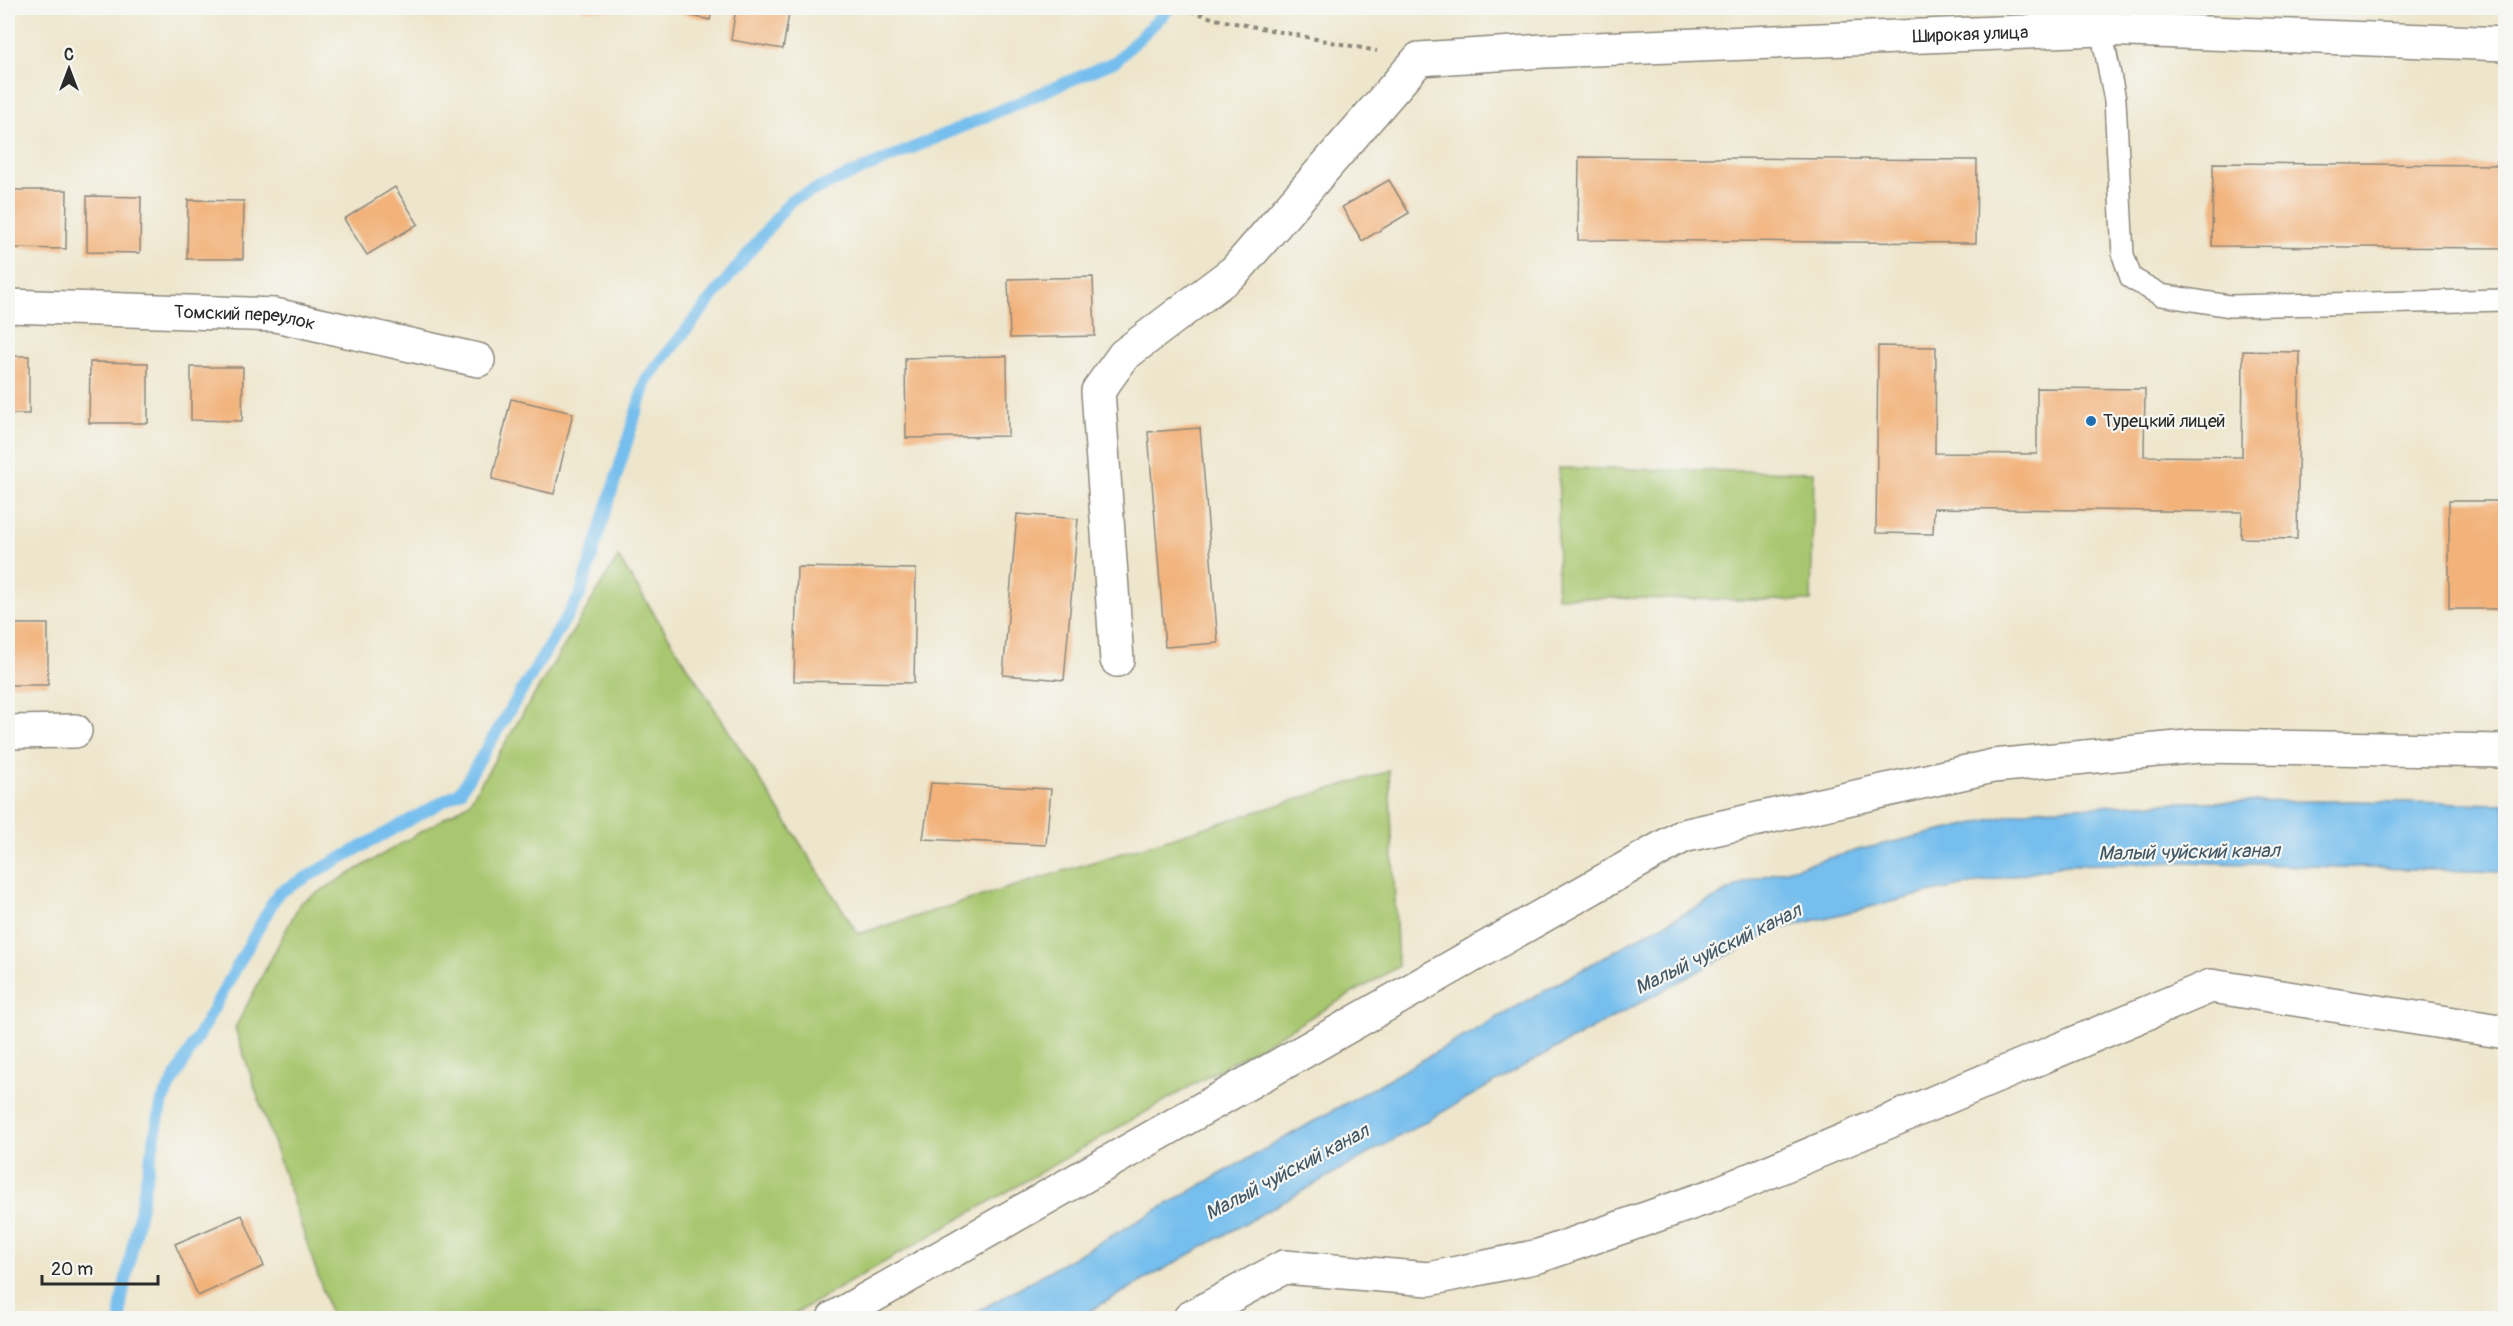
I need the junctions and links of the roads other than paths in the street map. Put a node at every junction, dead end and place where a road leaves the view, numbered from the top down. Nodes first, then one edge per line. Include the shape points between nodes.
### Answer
1 (2101, 18) edge
2 (2505, 44) edge
3 (2505, 300) edge
4 (8, 306) edge
5 (478, 360) dead end
6 (1117, 660) dead end
7 (75, 731) dead end
8 (8, 732) edge
9 (2505, 751) edge
10 (2505, 1032) edge
11 (834, 1318) edge
12 (1190, 1318) edge

1 - 2 street, Широкая улица
1 - 3 lane via 2115,100 2123,255 2131,278 2161,295 2230,306
1 - 6 street, Широкая улица via 1419,59 1235,272 1124,355 1098,391
4 - 5 street, Томский переулок via 275,315
7 - 8 street
9 - 11 street via 2198,746 2005,765 1683,836
10 - 12 street via 2211,987 1714,1195 1539,1256 1429,1279 1284,1267

